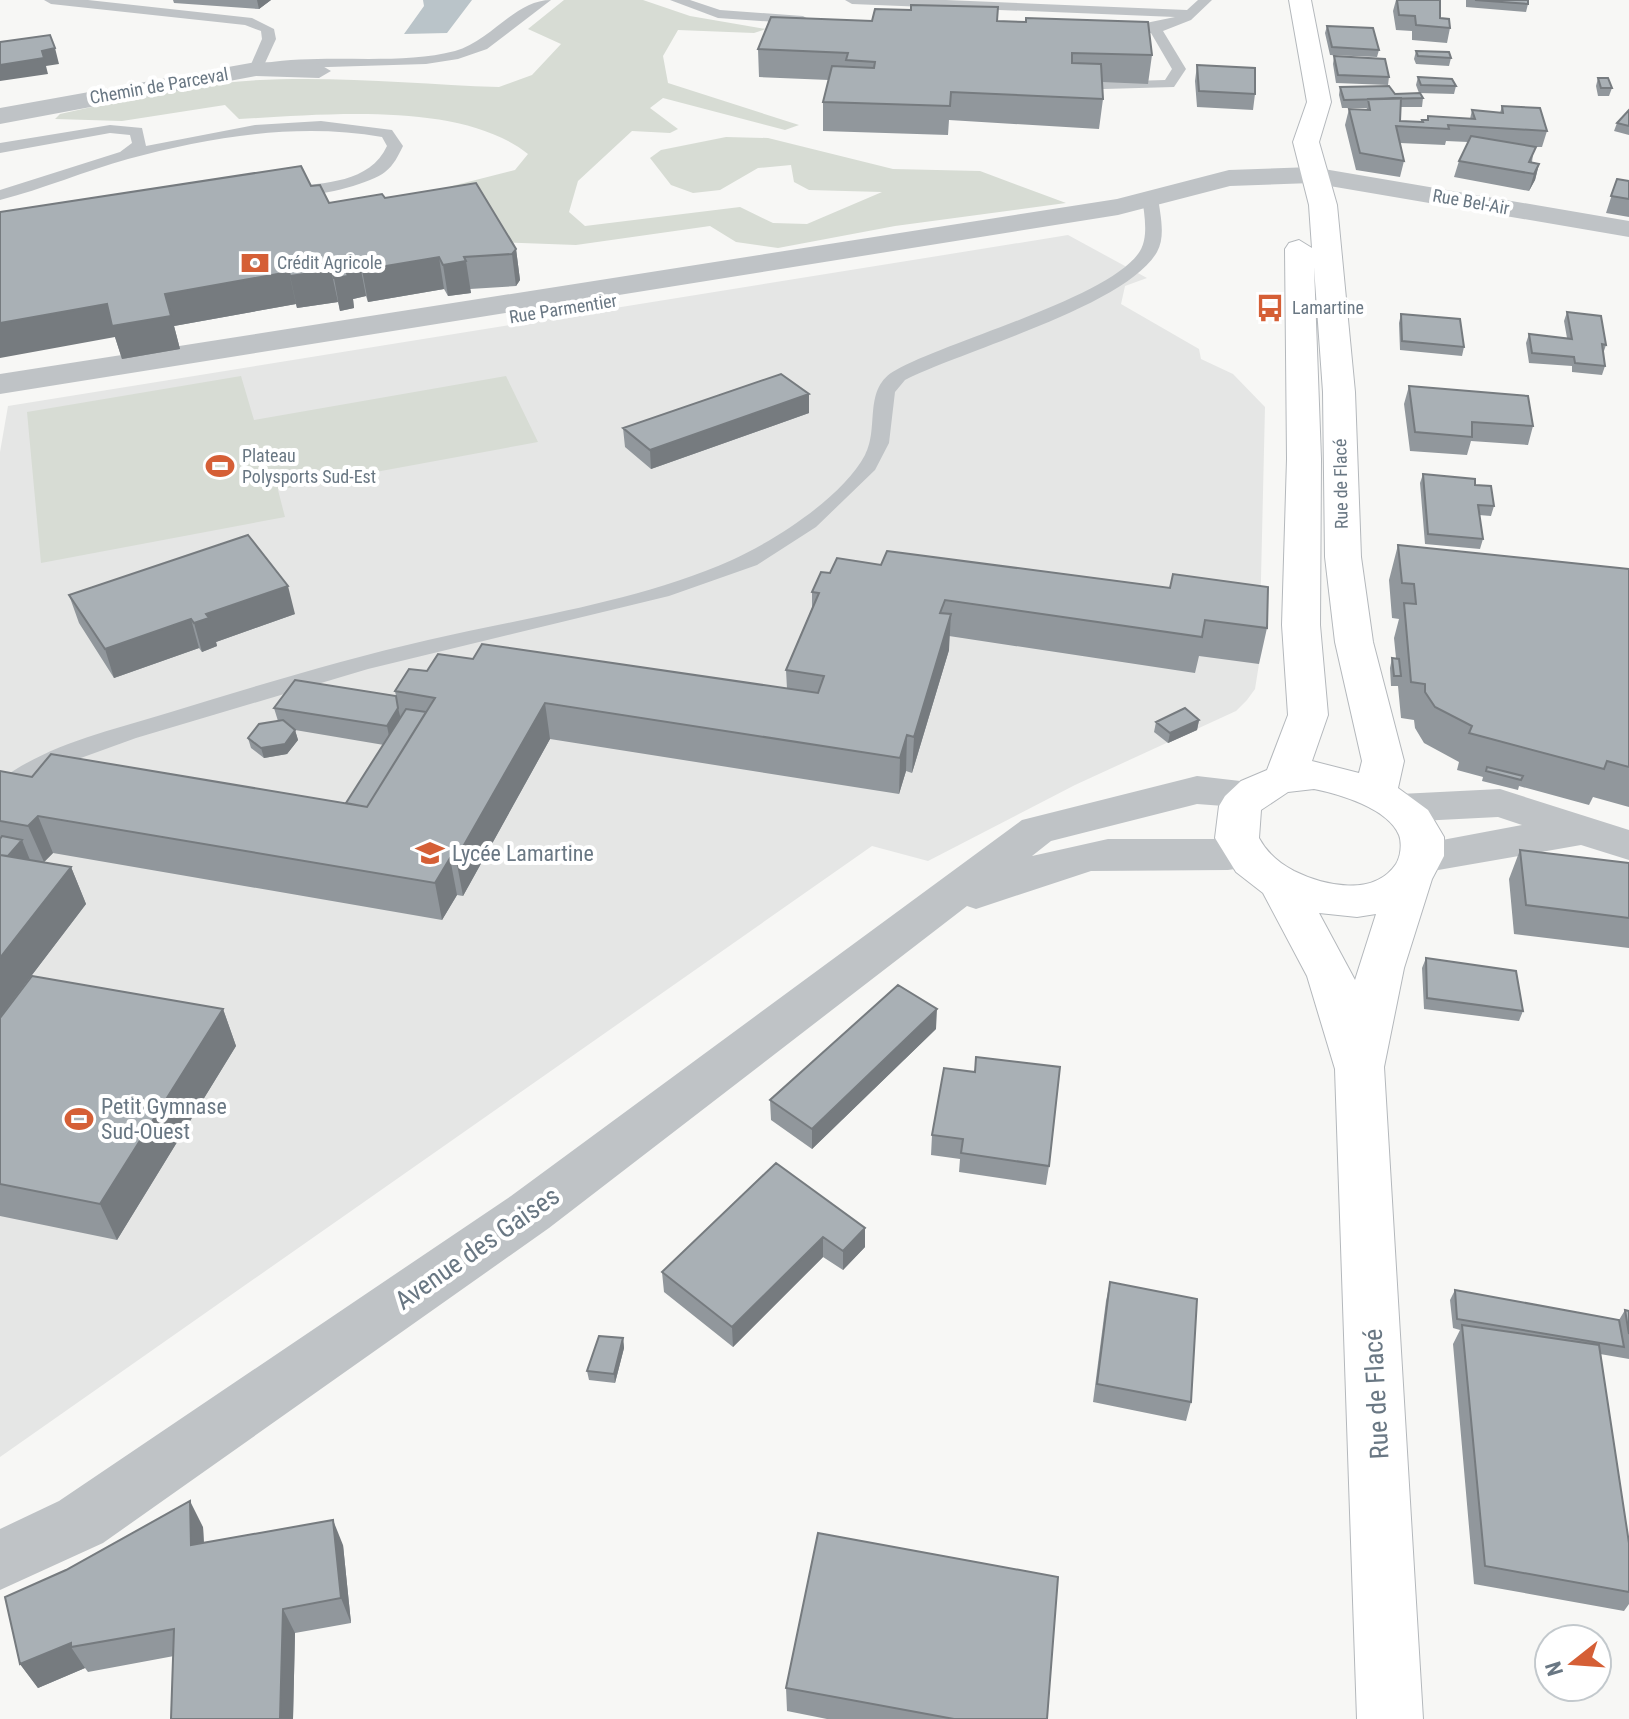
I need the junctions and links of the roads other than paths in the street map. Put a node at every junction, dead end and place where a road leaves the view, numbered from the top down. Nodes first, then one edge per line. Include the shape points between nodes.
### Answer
1 (51, 0) edge
2 (544, 0) edge
3 (678, 0) edge
4 (688, 0) edge
5 (852, 0) edge
6 (1205, 0) edge
7 (1300, 0) edge
8 (1191, 14) junction
9 (820, 20) edge
10 (1155, 29) junction
11 (1099, 31) edge
12 (256, 69) junction
13 (319, 71) dead end
14 (1069, 86) edge
15 (0, 116) edge
16 (0, 148) edge
17 (125, 155) junction
18 (1312, 175) junction
19 (276, 194) edge
20 (0, 195) edge
21 (1150, 197) junction
22 (1118, 207) junction
23 (1629, 229) edge
24 (0, 384) edge
25 (0, 390) edge
26 (1268, 785) junction
27 (0, 792) edge
28 (1388, 799) junction
29 (1582, 830) junction
30 (1629, 845) edge
31 (1262, 868) junction
32 (1416, 869) junction
33 (936, 908) junction
34 (1360, 1069) junction
35 (0, 1560) edge
36 (1390, 1719) edge

1 - 12 lane via 247,21 267,29 269,39
2 - 12 lane via 482,46 458,55
3 - 4 lane
3 - 9 lane via 718,14
5 - 8 lane
6 - 8 lane
7 - 18 main road, Rue de Flacé via 1319,102 1306,142
8 - 10 lane
10 - 11 lane
10 - 14 lane via 1179,69 1169,84
12 - 13 street, Chemin de Parceval
12 - 15 street, Chemin de Parceval
16 - 17 lane via 110,129 137,131 140,144
17 - 19 lane via 303,122 387,133 395,146 392,159 371,175
17 - 20 lane
18 - 21 street, Rue Parmentier via 1229,178
18 - 23 street, Rue Bel-Air
18 - 26 main road, Rue de Flacé via 1297,203 1304,459 1301,625 1308,715
18 - 28 main road, Rue de Flacé via 1323,205 1339,392 1343,557 1354,642
21 - 22 street, Rue Parmentier
21 - 27 lane via 1149,251 1135,272 894,378 883,397 876,453 829,509 764,553 709,577 552,621 297,681 119,735 20,775
22 - 24 street, Rue Parmentier
22 - 25 street, Rue Parmentier via 1112,216 1071,231 21,393
26 - 28 main road via 1314,775 1346,779
26 - 31 main road via 1240,806 1236,821 1237,838
26 - 33 street, Avenue des Gaises via 1197,790 1037,830
28 - 29 street via 1500,803
28 - 32 main road via 1421,839
29 - 30 street
29 - 32 street
31 - 32 main road via 1307,894 1351,900 1392,892
31 - 33 street, Avenue des Gaises via 1205,857 1106,854 1049,866
31 - 34 main road, Rue de Flacé via 1330,976
32 - 34 main road, Rue de Flacé via 1381,968
33 - 35 street, Avenue des Gaises via 518,1221 81,1522
34 - 36 main road, Rue de Flacé

